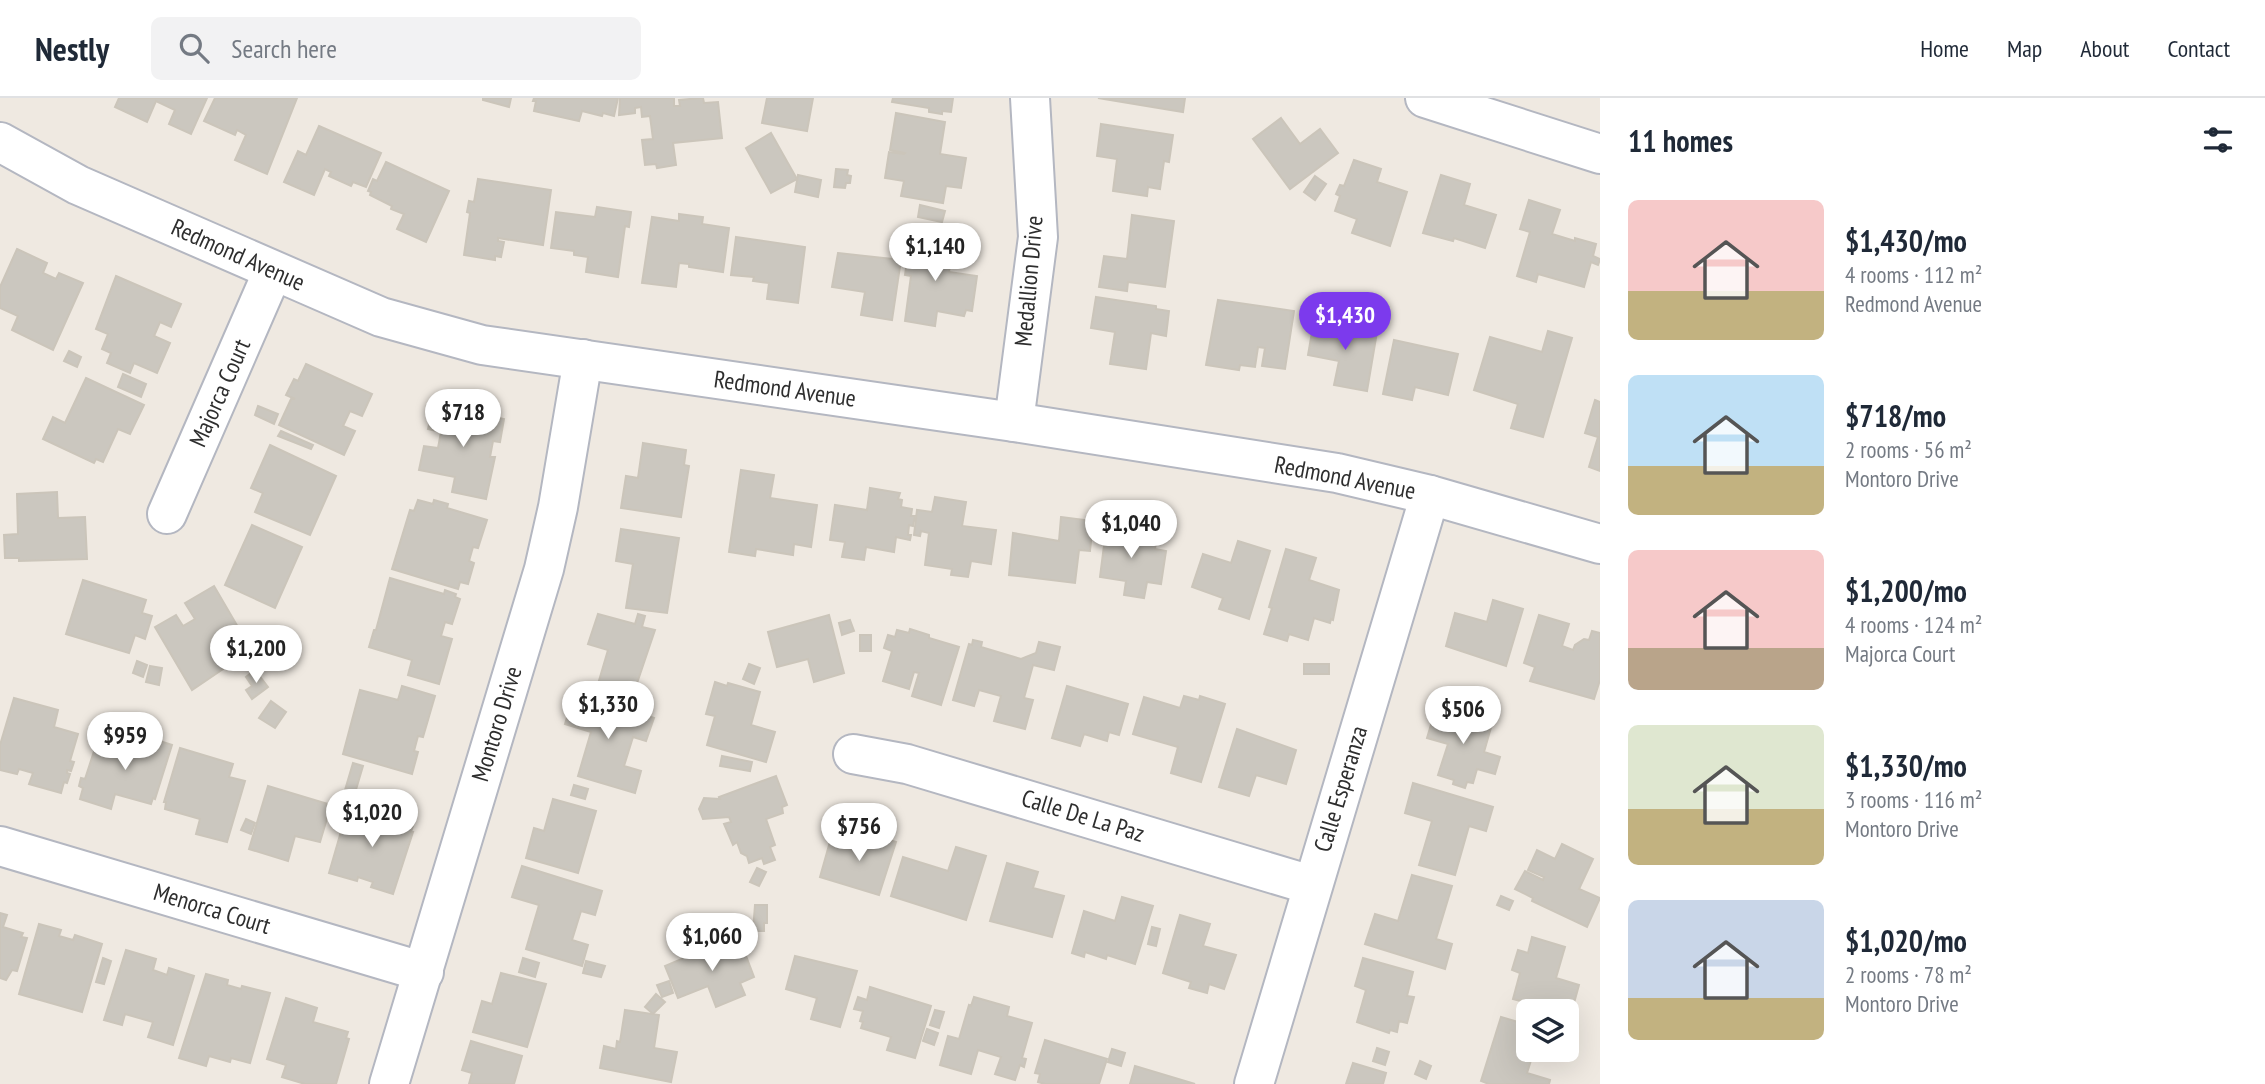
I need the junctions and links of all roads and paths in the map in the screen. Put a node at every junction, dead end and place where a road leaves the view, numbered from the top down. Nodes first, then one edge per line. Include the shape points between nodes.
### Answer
1 (1030, 98) edge
2 (1425, 98) edge
3 (0, 142) edge
4 (1600, 154) edge
5 (273, 271) junction
6 (583, 359) junction
7 (1014, 422) junction
8 (1430, 495) junction
9 (167, 514) dead end
10 (1600, 544) edge
11 (853, 754) dead end
12 (0, 846) edge
13 (1311, 885) junction
14 (424, 972) junction
15 (389, 1084) edge
16 (1254, 1084) edge

1 - 7 street, Medallion Drive via 1038,237
2 - 4 street
3 - 5 street, Redmond Avenue via 78,185
5 - 6 street, Redmond Avenue via 381,317 482,345
5 - 9 street, Majorca Court
6 - 7 street, Redmond Avenue
6 - 14 street, Montoro Drive via 544,569
7 - 8 street, Redmond Avenue via 1338,473
8 - 10 street, Redmond Avenue
8 - 13 street, Calle Esperanza
11 - 13 street, Calle De La Paz via 907,764
12 - 14 street, Menorca Court
13 - 16 street, Calle Esperanza
14 - 15 street, Montoro Drive

